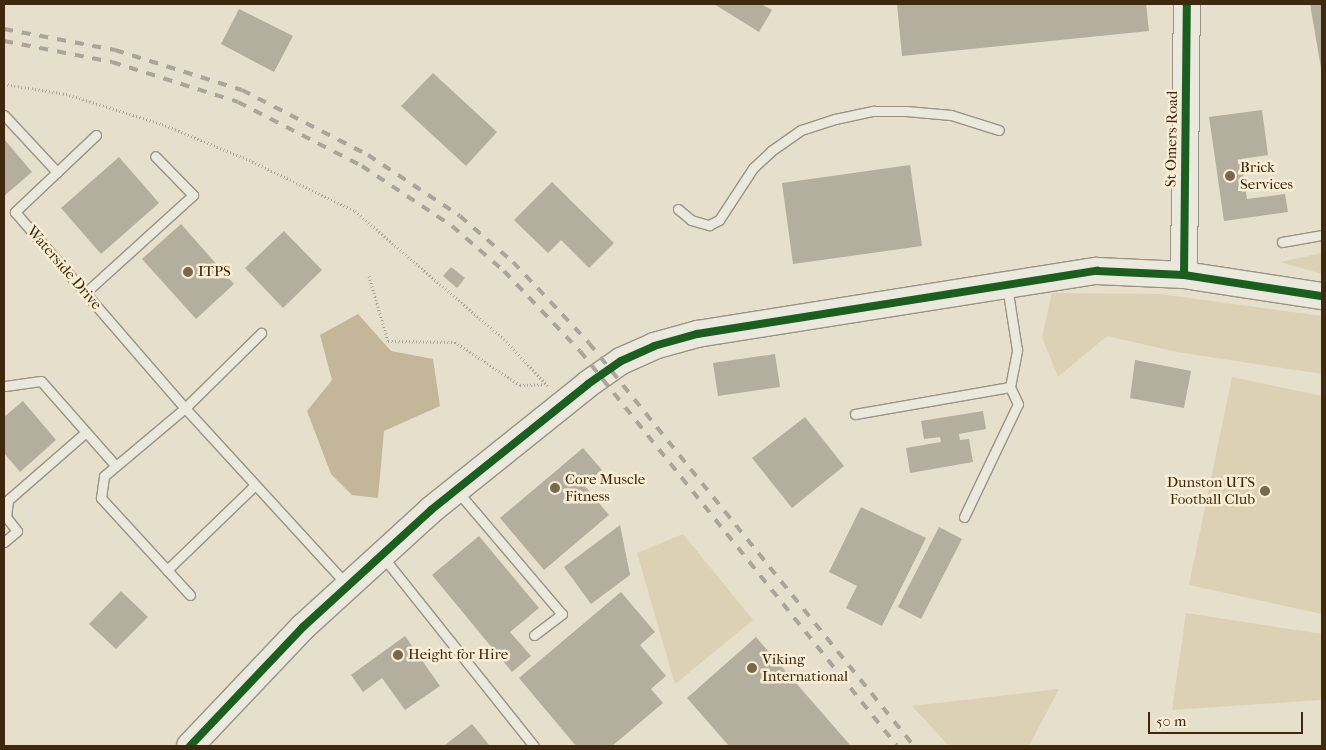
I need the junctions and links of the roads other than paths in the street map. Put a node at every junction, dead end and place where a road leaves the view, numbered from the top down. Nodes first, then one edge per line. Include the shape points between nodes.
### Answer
1 (1188, 4) edge
2 (4, 115) edge
3 (999, 130) dead end
4 (96, 136) dead end
5 (155, 156) dead end
6 (57, 172) junction
7 (678, 209) dead end
8 (1322, 235) edge
9 (1282, 242) dead end
10 (1184, 275) junction
11 (1007, 286) junction
12 (85, 293) junction
13 (1322, 296) edge
14 (261, 333) dead end
15 (5, 386) edge
16 (1010, 387) junction
17 (184, 408) junction
18 (854, 414) dead end
19 (86, 432) junction
20 (116, 466) junction
21 (255, 485) junction
22 (456, 490) junction
23 (964, 517) dead end
24 (4, 542) edge
25 (382, 555) junction
26 (167, 570) junction
27 (348, 586) junction
28 (190, 595) dead end
29 (534, 635) dead end
30 (190, 746) edge
31 (534, 746) edge

1 - 10 street, St Omers Road
2 - 6 lane
3 - 7 lane via 951,115 906,111 874,111 835,119 801,130 770,151 753,168 719,220 709,225 692,220
4 - 6 lane, Waterside Drive
5 - 12 lane via 193,195
6 - 12 lane, Waterside Drive via 15,212
8 - 9 lane
10 - 11 street via 1097,271
10 - 13 street
11 - 16 lane via 1017,350
11 - 22 street via 697,334 654,346 621,361
12 - 17 lane, Waterside Drive
14 - 17 lane
15 - 19 lane via 41,381
16 - 18 lane
16 - 23 lane via 1018,404
17 - 20 lane
17 - 21 lane, Waterside Drive
19 - 20 lane
19 - 24 lane via 8,500 6,517 17,531
20 - 26 lane via 104,476 101,498
21 - 26 lane
21 - 27 lane, Waterside Drive
22 - 25 street
22 - 29 lane via 562,614
25 - 27 street
25 - 31 lane
26 - 28 lane
27 - 30 street via 303,627

